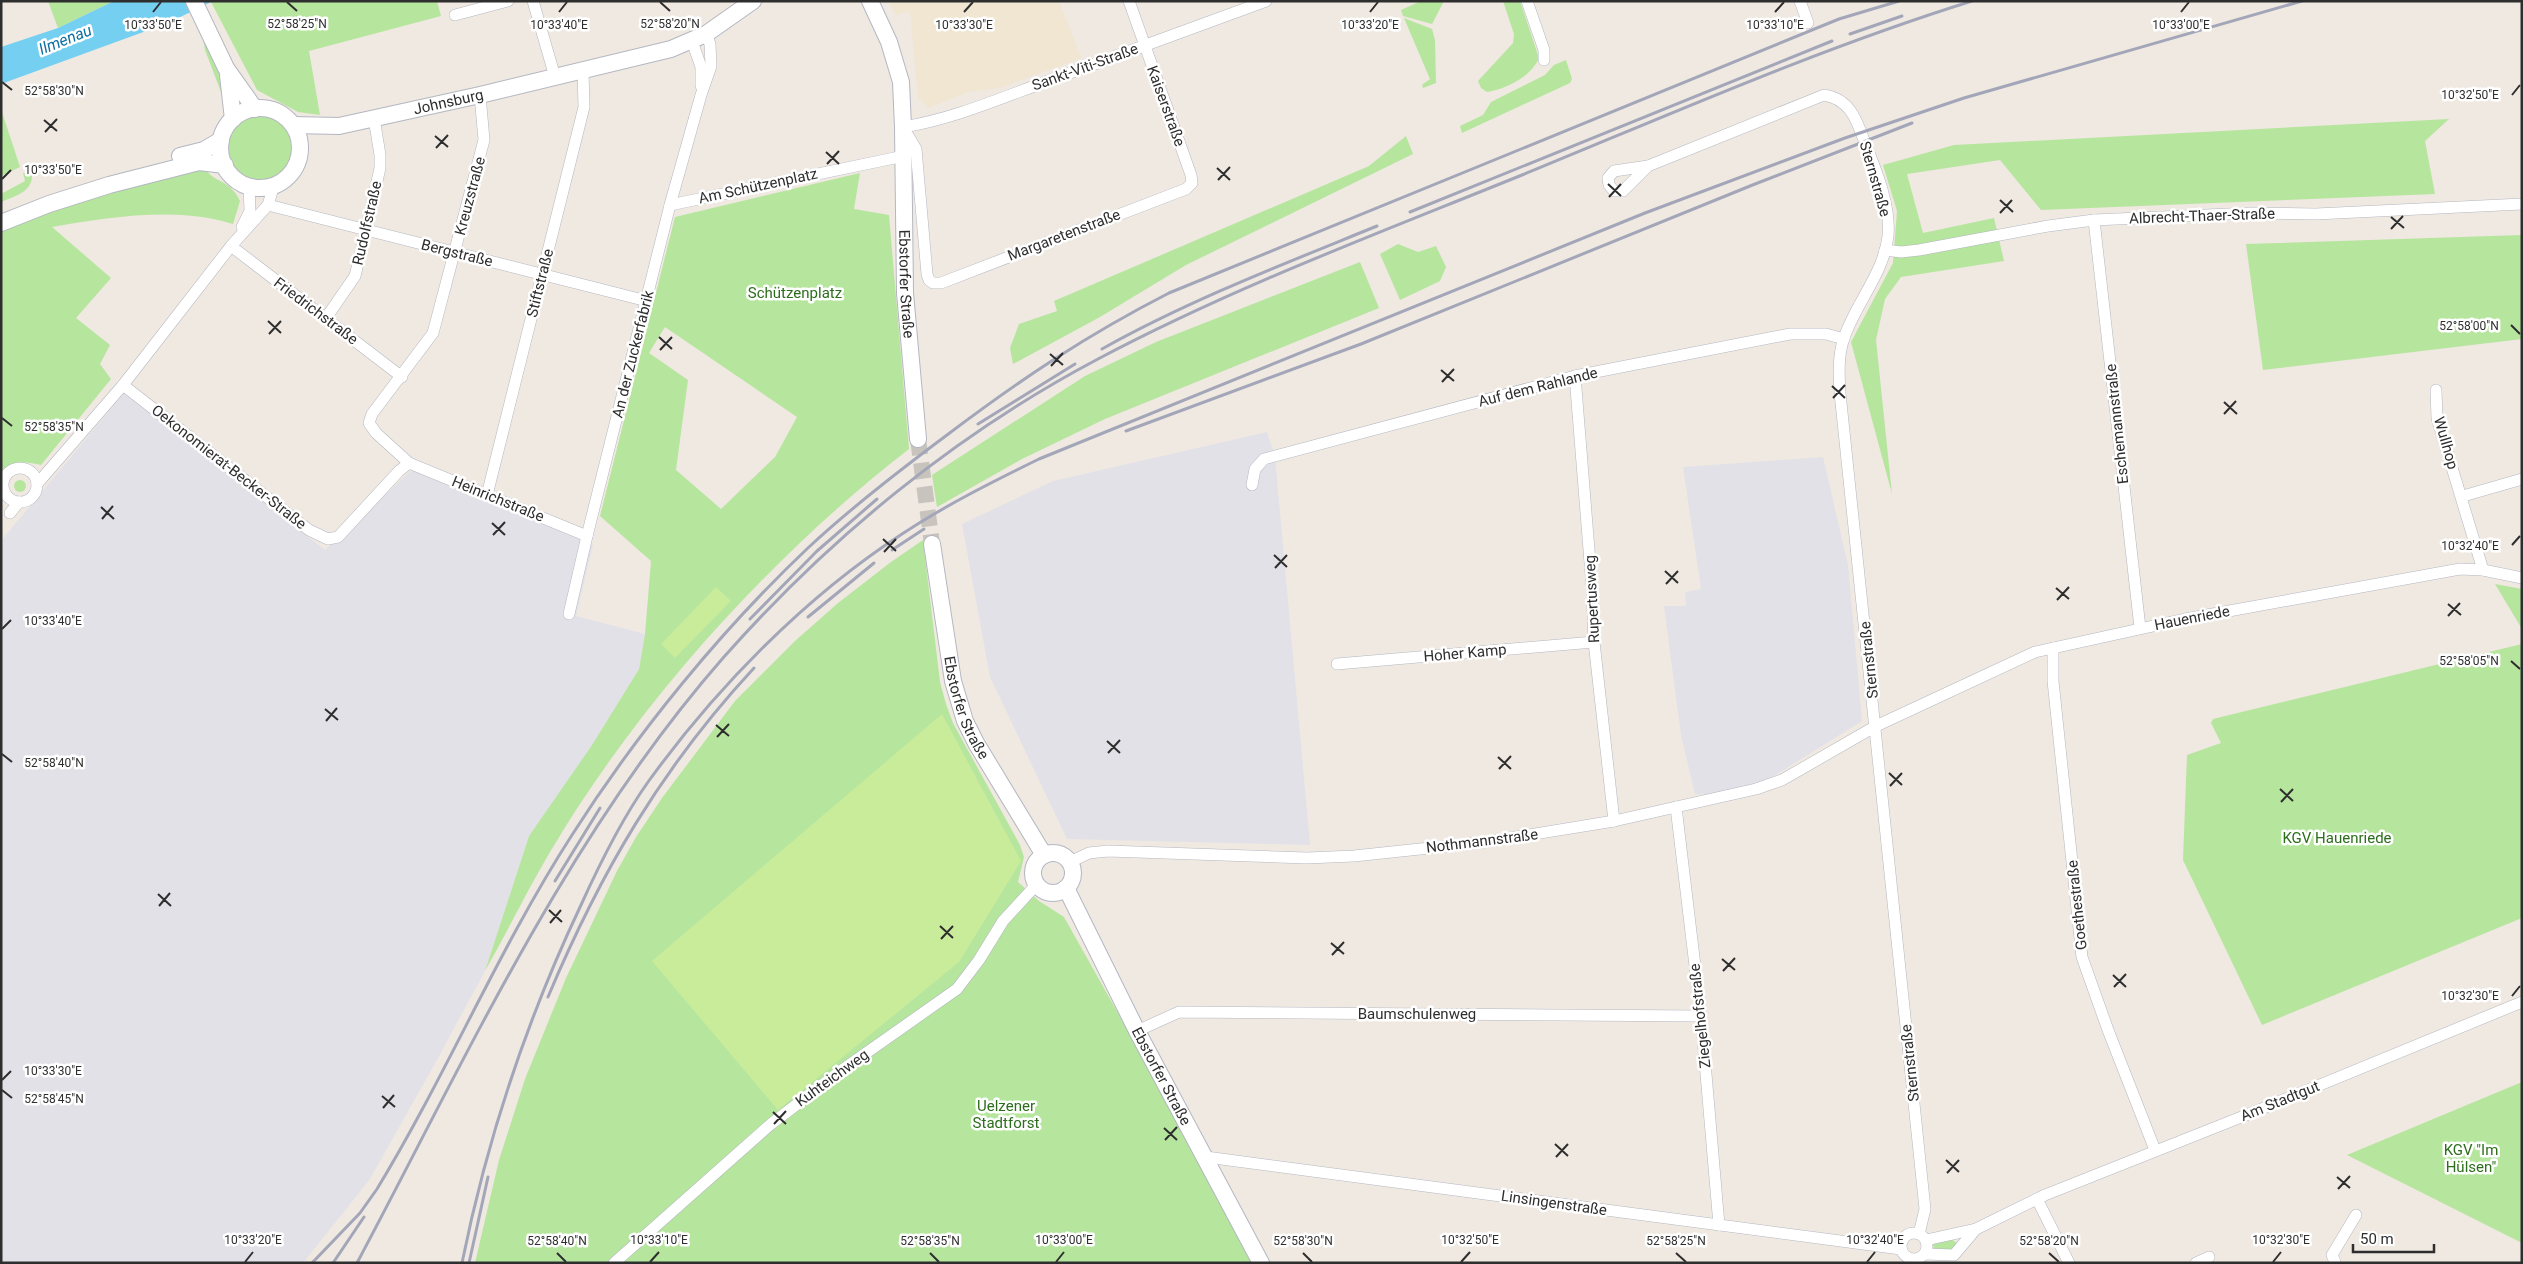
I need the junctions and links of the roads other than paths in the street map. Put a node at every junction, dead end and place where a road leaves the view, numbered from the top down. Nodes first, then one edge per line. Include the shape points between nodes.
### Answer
1 (508, 1) edge
2 (533, 1) edge
3 (753, 1) edge
4 (866, 1) edge
5 (870, 1) edge
6 (1129, 1) edge
7 (1266, 1) edge
8 (1527, 1) edge
9 (1800, 1) edge
10 (198, 8) edge
11 (455, 15) dead end
12 (880, 20) junction
13 (1808, 23) dead end
14 (699, 37) junction
15 (1146, 45) junction
16 (1544, 60) dead end
17 (226, 68) junction
18 (583, 71) junction
19 (556, 77) junction
20 (480, 95) junction
21 (255, 109) junction
22 (374, 118) junction
23 (233, 119) junction
24 (292, 125) junction
25 (339, 126) junction
26 (903, 127) junction
27 (221, 140) junction
28 (300, 146) junction
29 (904, 156) junction
30 (225, 166) junction
31 (1648, 166) dead end
32 (1192, 183) joint
33 (274, 185) junction
34 (249, 186) junction
35 (2522, 204) edge
36 (268, 205) junction
37 (670, 205) junction
38 (1, 210) edge
39 (2094, 220) junction
40 (1, 223) edge
41 (366, 230) junction
42 (230, 246) junction
43 (1885, 250) junction
44 (455, 252) junction
45 (542, 274) junction
46 (934, 284) joint
47 (646, 301) junction
48 (326, 318) junction
49 (1844, 339) junction
50 (1574, 376) junction
51 (402, 377) junction
52 (123, 385) junction
53 (2436, 390) dead end
54 (369, 423) joint
55 (918, 439) tunnel mouth
56 (409, 462) junction
57 (2522, 479) edge
58 (37, 484) junction
59 (1252, 485) dead end
60 (487, 495) junction
61 (2463, 496) junction
62 (19, 502) junction
63 (10, 513) dead end
64 (587, 536) junction
65 (932, 544) tunnel mouth
66 (2484, 570) junction
67 (2522, 578) edge
68 (569, 614) dead end
69 (2140, 628) junction
70 (1594, 642) junction
71 (2053, 648) junction
72 (1336, 664) dead end
73 (1876, 726) junction
74 (1676, 807) junction
75 (1614, 821) junction
76 (1044, 855) junction
77 (1070, 862) junction
78 (1037, 884) junction
79 (1066, 888) junction
80 (2522, 1002) edge
81 (1701, 1016) junction
82 (1137, 1031) junction
83 (2155, 1150) junction
84 (1206, 1157) junction
85 (2037, 1198) junction
86 (2356, 1215) dead end
87 (1719, 1225) junction
88 (1976, 1229) junction
89 (1923, 1237) junction
90 (1925, 1254) junction
91 (1904, 1257) edge
92 (2209, 1257) dead end
93 (2069, 1262) edge
94 (614, 1263) edge
95 (1261, 1263) edge
96 (2196, 1263) edge
97 (2335, 1263) edge

1 - 11 street
2 - 19 street
3 - 14 main road, Johnsburg
4 - 12 main road, Ebstorfer Straße
5 - 12 main road, Ebstorfer Straße
6 - 15 street, Kaiserstraße
7 - 15 street, Sankt-Viti-Straße
8 - 16 street via 1544,50
9 - 13 street
10 - 17 main road
12 - 26 main road, Ebstorfer Straße via 897,64
14 - 18 main road, Johnsburg via 671,49
14 - 37 street, An der Zuckerfabrik via 701,95
15 - 26 street, Sankt-Viti-Straße via 940,119
15 - 32 street, Kaiserstraße
17 - 21 main road
17 - 23 main road
18 - 19 main road, Johnsburg
18 - 45 street, Stiftstraße via 584,107
19 - 20 main road, Johnsburg
20 - 22 main road, Johnsburg
20 - 44 street, Kreuzstraße via 484,140
21 - 23 main road
21 - 24 main road via 264,108 280,114
22 - 25 main road, Johnsburg
22 - 41 street, Rudolfstraße via 380,168
23 - 27 main road
24 - 25 main road, Johnsburg
24 - 28 main road
25 - 28 main road, Johnsburg
26 - 29 main road, Ebstorfer Straße
26 - 46 street, Ebstorfer Straße via 916,149 927,274
27 - 30 main road
27 - 38 main road via 196,153 105,174
28 - 33 main road via 293,170
29 - 37 street, Am Schützenplatz
29 - 55 main road, Ebstorfer Straße via 905,293
30 - 34 main road via 234,178
30 - 40 main road via 199,162 118,182
31 - 43 street, Sternstraße via 1824,96 1834,97 1856,118 1879,182 1888,225
32 - 46 street, Margaretenstraße via 1186,189
33 - 34 main road
33 - 36 street
34 - 42 street via 250,211
35 - 39 street, Albrecht-Thaer-Straße
36 - 41 street, Bergstraße
36 - 42 street
37 - 47 street, An der Zuckerfabrik
39 - 43 street, Albrecht-Thaer-Straße via 1920,250
39 - 69 street, Eschemannstraße
41 - 44 street, Bergstraße
41 - 48 street, Rudolfstraße via 355,276
42 - 48 street, Friedrichstraße
42 - 52 street
43 - 49 street, Sternstraße
44 - 45 street, Bergstraße
44 - 51 street, Kreuzstraße via 433,333
45 - 47 street, Bergstraße
45 - 60 street, Stiftstraße
47 - 64 street, An der Zuckerfabrik
48 - 51 street, Friedrichstraße
49 - 50 street, Auf dem Rahlande via 1826,334 1790,334
49 - 73 street, Sternstraße via 1838,362 1840,393
50 - 59 street, Auf dem Rahlande via 1264,460 1255,470
50 - 70 street, Rupertusweg
51 - 54 street, Kreuzstraße via 372,414
52 - 56 street, Oekonomierat-Becker-Straße via 309,530 328,539 338,536
52 - 58 street
53 - 61 street, Wullhop via 2437,418
54 - 56 street, Heinrichstraße
56 - 60 street, Heinrichstraße
57 - 61 street
58 - 62 street via 32,497
58 - 62 street via 25,469 16,469 7,475 4,484 6,494
60 - 64 street, Heinrichstraße
61 - 66 street, Wullhop
62 - 63 street
64 - 68 street, An der Zuckerfabrik
65 - 76 main road, Ebstorfer Straße via 960,707 976,743
66 - 67 street, Hauenriede
66 - 69 street, Hauenriede via 2460,568
69 - 71 street, Hauenriede
70 - 72 street, Hoher Kamp
70 - 75 street, Rupertusweg
71 - 73 street, Hauenriede via 2016,660
71 - 83 street, Goethestraße via 2053,680 2082,957
73 - 74 street, Nothmannstraße via 1782,780
73 - 89 street, Sternstraße via 1925,1210
74 - 75 street, Nothmannstraße
74 - 81 street, Ziegelhofstraße
75 - 77 street, Nothmannstraße via 1486,842 1354,856 1307,858 1108,850 1089,853
76 - 77 main road via 1058,853
76 - 78 main road via 1034,864
77 - 79 main road via 1073,876
78 - 79 main road via 1054,893
78 - 94 street, Kuhteichweg via 1003,921 957,989 771,1124
79 - 82 main road, Ebstorfer Straße
80 - 83 street, Am Stadtgut
81 - 82 street, Baumschulenweg via 1179,1012
81 - 87 street, Ziegelhofstraße
82 - 84 main road, Ebstorfer Straße
83 - 85 street, Am Stadtgut
84 - 87 street, Linsingenstraße
84 - 95 main road, Ebstorfer Straße
85 - 88 street, Am Stadtgut
85 - 93 street
86 - 97 street via 2332,1254
87 - 91 street, Linsingenstraße
88 - 89 street
88 - 90 street via 1954,1255
89 - 90 street via 1928,1247
89 - 91 street via 1911,1233 1904,1238
90 - 91 street via 1915,1260
92 - 96 street

